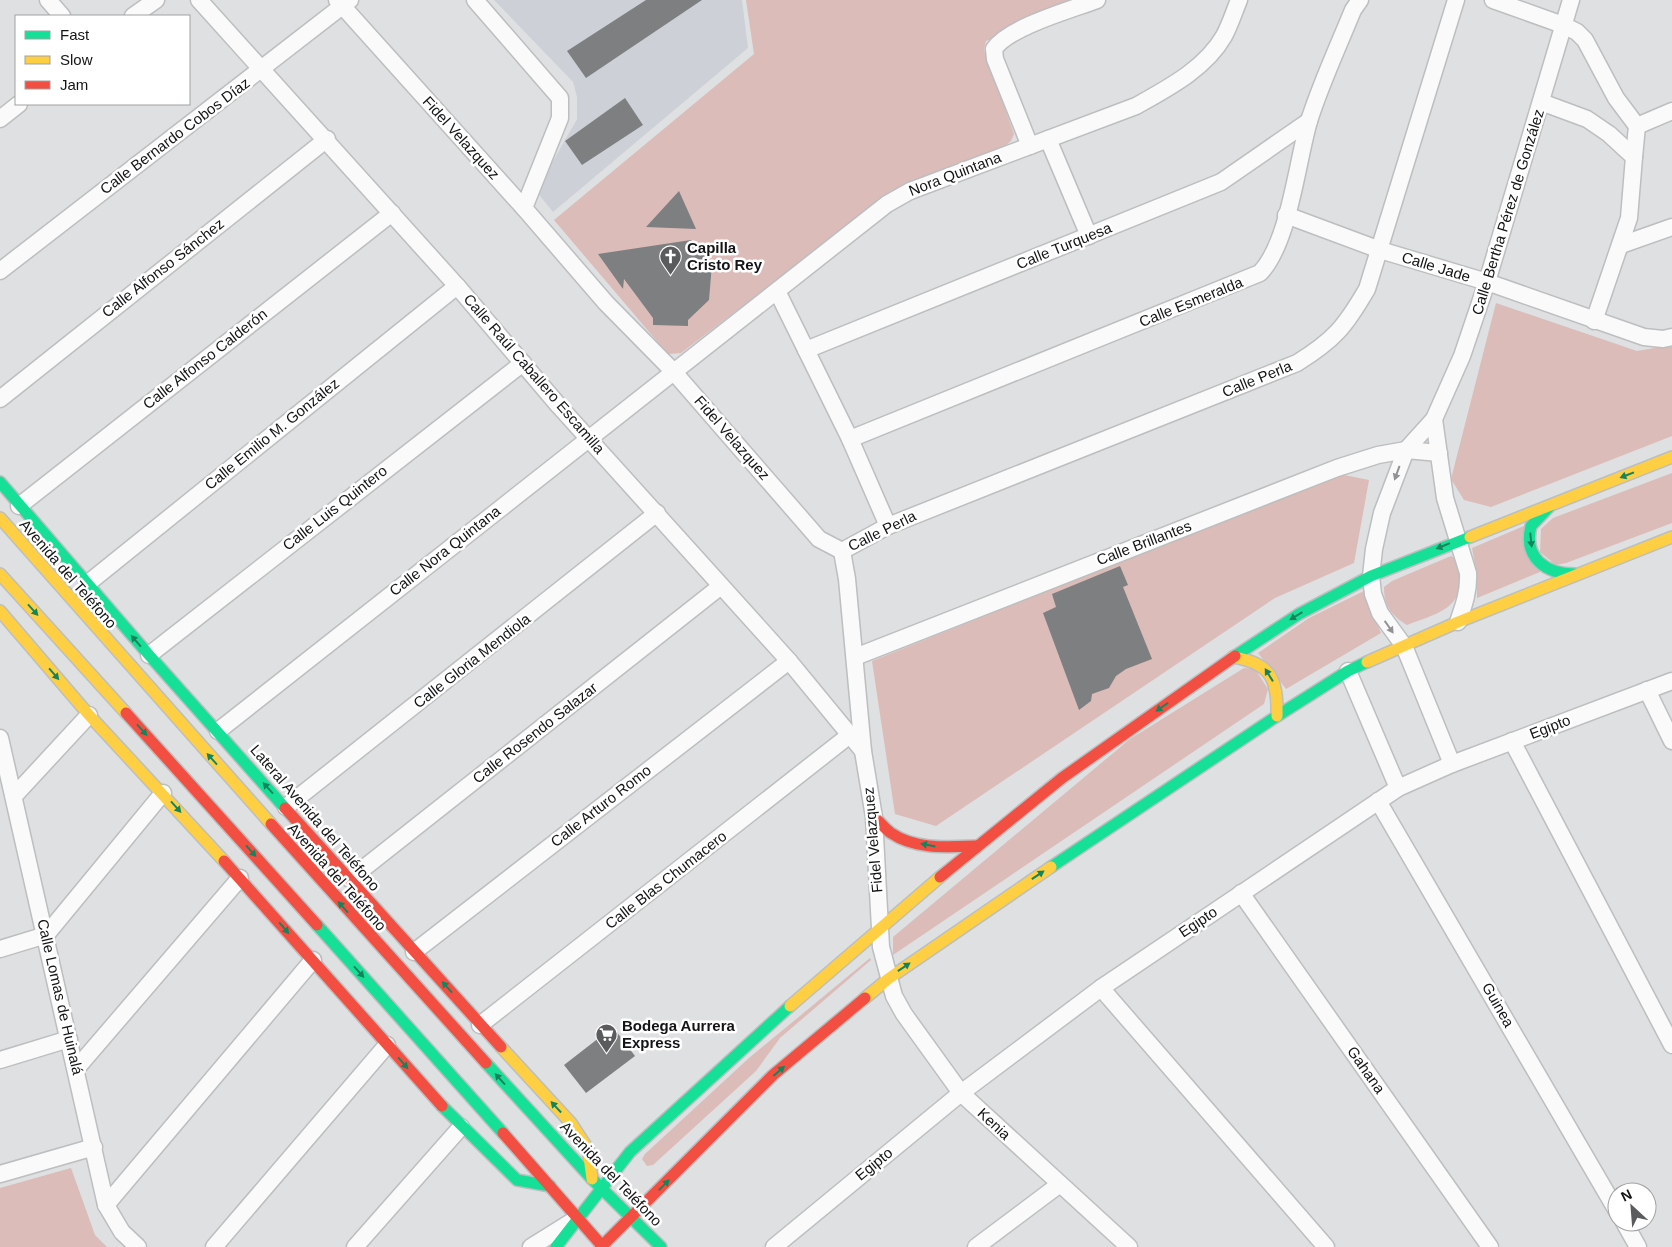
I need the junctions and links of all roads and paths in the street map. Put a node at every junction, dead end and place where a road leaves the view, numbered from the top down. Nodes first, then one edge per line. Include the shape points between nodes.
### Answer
1 (48, 0) edge
2 (156, 0) edge
3 (199, 0) edge
4 (475, 0) edge
5 (1097, 0) edge
6 (1239, 0) edge
7 (1360, 0) edge
8 (1456, 0) edge
9 (1493, 0) edge
10 (1570, 0) edge
11 (343, 2) edge
12 (61, 15) edge
13 (134, 15) edge
14 (1564, 25) junction
15 (263, 69) junction
16 (1541, 102) junction
17 (18, 105) edge
18 (1672, 111) edge
19 (0, 118) edge
20 (1310, 121) junction
21 (1637, 126) junction
22 (327, 139) junction
23 (1048, 139) junction
24 (1030, 146) junction
25 (1634, 157) junction
26 (524, 208) junction
27 (392, 213) junction
28 (1286, 215) junction
29 (1672, 227) edge
30 (1089, 236) junction
31 (1621, 246) junction
32 (1380, 250) junction
33 (0, 272) edge
34 (1487, 282) junction
35 (457, 286) junction
36 (778, 291) junction
37 (1594, 321) junction
38 (1672, 337) edge
39 (806, 350) junction
40 (523, 363) junction
41 (673, 371) junction
42 (0, 398) edge
43 (1434, 419) junction
44 (589, 438) junction
45 (850, 439) junction
46 (1406, 450) junction
47 (1438, 453) junction
48 (1672, 457) edge
49 (0, 482) edge
50 (1555, 502) junction
51 (19, 506) junction
52 (657, 513) junction
53 (0, 518) edge
54 (888, 526) junction
55 (1672, 537) edge
56 (1460, 539) junction
57 (48, 540) junction
58 (842, 550) junction
59 (31, 553) junction
60 (0, 574) edge
61 (1575, 574) junction
62 (1371, 576) junction
63 (87, 584) junction
64 (721, 586) junction
65 (0, 611) edge
66 (1458, 622) junction
67 (1404, 646) junction
68 (149, 655) junction
69 (855, 657) junction
70 (1232, 657) junction
71 (789, 661) junction
72 (1348, 671) junction
73 (1672, 681) edge
74 (1648, 690) junction
75 (89, 715) junction
76 (1277, 716) junction
77 (218, 731) junction
78 (851, 734) junction
79 (0, 738) edge
80 (1512, 741) junction
81 (1672, 741) edge
82 (863, 751) junction
83 (1452, 764) junction
84 (1398, 788) junction
85 (163, 793) junction
86 (14, 796) junction
87 (1378, 801) junction
88 (286, 807) junction
89 (874, 816) junction
90 (976, 846) junction
91 (240, 878) junction
92 (350, 879) junction
93 (1241, 893) junction
94 (384, 918) junction
95 (880, 930) junction
96 (367, 933) junction
97 (46, 935) junction
98 (0, 949) edge
99 (414, 952) junction
100 (313, 960) junction
101 (888, 979) junction
102 (1101, 988) junction
103 (366, 999) junction
104 (480, 1025) junction
105 (69, 1039) junction
106 (387, 1044) junction
107 (1672, 1044) edge
108 (0, 1060) edge
109 (76, 1069) junction
110 (961, 1093) junction
111 (461, 1127) junction
112 (94, 1147) junction
113 (0, 1174) edge
114 (592, 1179) junction
115 (1060, 1184) junction
116 (550, 1186) junction
117 (600, 1189) junction
118 (1607, 1194) edge
119 (106, 1205) junction
120 (632, 1217) junction
121 (577, 1218) junction
122 (1630, 1232) edge
123 (138, 1247) edge
124 (214, 1247) edge
125 (355, 1247) edge
126 (531, 1247) edge
127 (556, 1247) edge
128 (602, 1247) edge
129 (661, 1247) edge
130 (774, 1247) edge
131 (976, 1247) edge
132 (1129, 1247) edge
133 (1326, 1247) edge
134 (1490, 1247) edge
135 (1638, 1247) edge

1 - 12 street
2 - 13 street
3 - 15 street, Calle Raúl Caballero Escamilla
4 - 26 street via 560,98 560,118
5 - 24 street via 1014,32 1000,40 994,49 995,59
6 - 23 street, Nora Quintana via 1223,37 1196,69 1136,106
7 - 20 street, Calle Esmeralda via 1352,10
8 - 32 street, Calle Perla
9 - 14 street
10 - 14 street, Calle Bertha Pérez de González
11 - 15 street, Calle Bernardo Cobos Díaz
11 - 26 street, Fidel Velazquez
14 - 16 street, Calle Bertha Pérez de González
14 - 21 street via 1585,40 1616,98
15 - 22 street, Calle Raúl Caballero Escamilla
15 - 33 street, Calle Bernardo Cobos Díaz
16 - 25 street via 1587,119
16 - 34 street, Calle Bertha Pérez de González
17 - 19 street
18 - 21 street
20 - 28 street, Calle Esmeralda
20 - 30 street, Calle Turquesa via 1222,182
21 - 25 street
22 - 27 street, Calle Raúl Caballero Escamilla
22 - 42 street, Calle Alfonso Sánchez
23 - 24 street, Nora Quintana
23 - 30 street
24 - 36 street, Nora Quintana via 910,190 887,204
25 - 31 street via 1633,191
26 - 41 street, Fidel Velazquez via 606,303
27 - 35 street, Calle Raúl Caballero Escamilla
27 - 51 street, Calle Alfonso Calderón
28 - 32 street, Calle Jade
28 - 45 street, Calle Esmeralda via 1269,264 1260,273
29 - 31 street
30 - 39 street, Calle Turquesa
31 - 37 street
32 - 34 street, Calle Jade
32 - 54 street, Calle Perla via 1367,289 1348,322 1322,347 1297,363
34 - 37 street, Calle Jade
34 - 43 street, Calle Bertha Pérez de González via 1462,356
35 - 40 street, Calle Raúl Caballero Escamilla
35 - 63 street, Calle Emilio M. González
36 - 39 street
36 - 41 street, Nora Quintana
37 - 38 street, Calle Jade via 1644,337
39 - 45 street
40 - 44 street, Calle Raúl Caballero Escamilla
40 - 68 street, Calle Luis Quintero
41 - 44 street, Calle Nora Quintana
41 - 58 street, Fidel Velazquez via 819,539
43 - 46 street, Calle Bertha Pérez de González
43 - 47 street
44 - 52 street, Calle Raúl Caballero Escamilla
44 - 77 street, Calle Nora Quintana
45 - 54 street
46 - 47 street, Calle Brillantes
46 -> 62 street, Calle Bertha Pérez de González via 1382,513
46 - 69 street, Calle Brillantes via 1337,468
47 - 56 street via 1445,498
48 -> 50 main road
49 - 51 main road, Lateral Avenida del Teléfono
50 - 56 main road
50 -> 61 main road via 1538,516 1531,527 1530,541 1542,566 1550,571
51 - 57 main road, Lateral Avenida del Teléfono
52 - 64 street, Calle Raúl Caballero Escamilla
52 - 88 street, Calle Gloria Mendiola
53 - 59 main road, Avenida del Teléfono
54 - 58 street, Calle Perla
55 - 61 main road
56 -> 62 main road
56 - 66 street via 1469,585
57 - 59 main road
57 - 63 main road, Lateral Avenida del Teléfono
58 - 69 street, Fidel Velazquez
96 -> 59 main road, Avenida del Teléfono
60 -> 103 main road
61 - 66 main road
62 -> 67 street, Calle Bertha Pérez de González via 1380,613
62 -> 70 main road via 1299,614
68 -> 63 main road, Lateral Avenida del Teléfono
64 - 71 street, Calle Raúl Caballero Escamilla
64 - 92 street, Calle Rosendo Salazar
65 -> 75 main road
66 - 67 main road
67 - 72 main road
67 - 83 street, Calle Bertha Pérez de González
68 - 77 main road, Lateral Avenida del Teléfono
69 - 82 street, Fidel Velazquez
76 -> 70 main road via 1277,688 1272,676 1264,666 1252,660
70 -> 90 main road via 1062,778
71 - 78 street, Calle Raúl Caballero Escamilla
71 - 99 street, Calle Arturo Romo
72 - 76 main road
72 - 84 street
73 - 74 street, Egipto
74 - 80 street, Egipto
74 - 81 street
75 - 85 main road
75 - 86 street
101 -> 76 main road via 1092,838
88 -> 77 main road, Lateral Avenida del Teléfono
78 - 82 street, Calle Raúl Caballero Escamilla
78 - 104 street, Calle Blas Chumacero
79 - 86 street, Calle Lomas de Huinalá
80 - 83 street, Egipto
80 - 107 street
82 - 89 street, Fidel Velazquez
83 - 84 street, Egipto
84 - 87 street, Egipto
85 -> 91 main road
85 - 97 street
86 - 97 street, Calle Lomas de Huinalá
87 - 93 street, Egipto
87 - 118 street, Guinea
88 - 92 main road, Lateral Avenida del Teléfono
90 -> 89 main road via 936,847 912,842 892,834
89 - 95 street, Fidel Velazquez
90 - 95 main road
91 -> 100 main road
91 - 109 street
92 - 94 main road, Lateral Avenida del Teléfono
93 - 102 street, Egipto
93 - 134 street, Gahana
94 - 96 main road
94 - 99 main road, Lateral Avenida del Teléfono
95 - 101 street, Fidel Velazquez
95 - 117 main road via 637,1145
114 -> 96 main road, Avenida del Teléfono
97 - 98 street
97 - 105 street, Calle Lomas de Huinalá
104 -> 99 main road, Lateral Avenida del Teléfono
100 - 103 main road
100 - 119 street
101 - 110 street, Kenia via 904,1014
120 -> 101 main road via 774,1075
102 - 110 street, Egipto
102 - 133 street
103 - 106 main road
103 - 116 main road
114 -> 104 main road, Lateral Avenida del Teléfono via 588,1149 571,1123
105 - 108 street
105 - 109 street, Calle Lomas de Huinalá
106 -> 111 main road
106 - 124 street
109 - 112 street, Calle Lomas de Huinalá
110 - 115 street, Kenia
110 - 130 street, Egipto
111 - 116 main road via 517,1180
111 - 125 street
112 - 113 street
112 - 119 street, Calle Lomas de Huinalá
114 - 117 main road, Avenida del Teléfono
115 - 131 street
115 - 132 street, Kenia
116 - 121 main road
117 - 120 main road, Avenida del Teléfono
117 - 121 main road
119 - 123 street, Calle Lomas de Huinalá via 122,1232
120 - 128 main road
120 - 129 main road, Avenida del Teléfono
121 - 126 street
121 - 127 main road
121 - 128 main road
122 - 135 street

